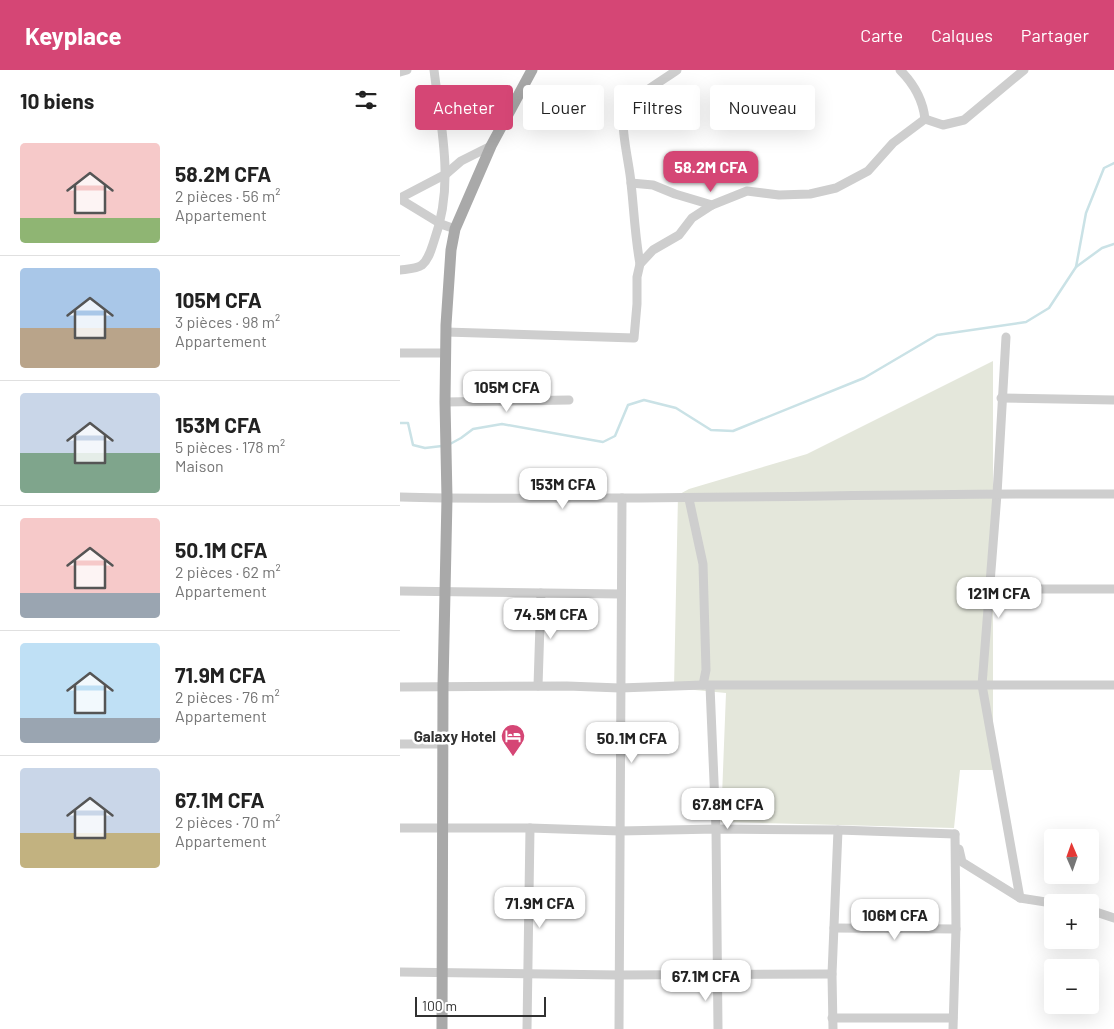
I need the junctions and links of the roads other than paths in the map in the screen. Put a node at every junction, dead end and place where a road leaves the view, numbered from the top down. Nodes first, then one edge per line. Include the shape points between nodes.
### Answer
1 (407, 70) edge
2 (434, 70) edge
3 (532, 70) edge
4 (676, 70) edge
5 (900, 70) edge
6 (1024, 70) edge
7 (400, 72) edge
8 (925, 119) junction
9 (491, 146) junction
10 (446, 174) junction
11 (631, 183) junction
12 (400, 198) edge
13 (712, 205) junction
14 (441, 224) junction
15 (455, 229) junction
16 (640, 264) junction
17 (400, 270) edge
18 (446, 332) junction
19 (1006, 337) dead end
20 (400, 353) edge
21 (445, 353) junction
22 (1001, 398) junction
23 (569, 400) dead end
24 (1114, 400) edge
25 (445, 402) junction
26 (997, 494) junction
27 (1114, 494) edge
28 (400, 497) edge
29 (447, 498) junction
30 (622, 498) junction
31 (690, 499) junction
32 (990, 588) junction
33 (1114, 589) edge
34 (400, 591) edge
35 (446, 592) junction
36 (541, 593) junction
37 (621, 594) junction
38 (707, 685) junction
39 (982, 685) junction
40 (1114, 685) edge
41 (443, 686) junction
42 (538, 686) junction
43 (400, 687) edge
44 (620, 688) junction
45 (400, 744) edge
46 (442, 744) junction
47 (400, 828) edge
48 (442, 828) junction
49 (530, 828) junction
50 (716, 829) junction
51 (838, 830) junction
52 (620, 831) junction
53 (955, 834) junction
54 (1020, 898) junction
55 (1044, 902) edge
56 (1099, 913) edge
57 (1114, 918) edge
58 (834, 928) junction
59 (956, 929) junction
60 (400, 972) edge
61 (442, 973) junction
62 (527, 973) junction
63 (832, 974) junction
64 (619, 975) junction
65 (718, 975) junction
66 (832, 1018) junction
67 (953, 1018) junction
68 (442, 1029) edge
69 (527, 1029) edge
70 (619, 1029) edge
71 (718, 1029) edge
72 (832, 1029) edge
73 (953, 1029) edge

1 - 7 street
2 - 10 street via 445,141
3 - 9 main road
4 - 11 street via 625,109 623,119
5 - 8 street via 910,80 923,106
6 - 8 street via 964,120 942,125
8 - 13 street via 893,143 868,171 836,188 810,194 746,191
9 - 10 street via 461,161
9 - 15 main road
10 - 12 street
10 - 14 street
11 - 13 street via 653,185
11 - 16 street
12 - 14 street
13 - 16 street via 692,218 679,235 653,250
14 - 15 street
14 - 17 street via 428,259 421,266
15 - 18 main road via 450,250
16 - 18 street via 634,338
18 - 21 main road
19 - 22 street
20 - 21 street
21 - 25 main road
22 - 24 street
22 - 26 street
23 - 25 street
25 - 29 main road
26 - 27 street
26 - 31 street
26 - 32 street
28 - 29 street
29 - 30 street
29 - 35 main road
30 - 31 street
30 - 37 street
31 - 38 street via 702,564
32 - 33 street
32 - 39 street
34 - 35 street
35 - 36 street
35 - 41 main road
36 - 37 street
36 - 42 street
37 - 44 street
38 - 39 street
38 - 44 street
38 - 50 street
39 - 40 street
39 - 54 street
41 - 42 street
41 - 43 street
41 - 46 main road
42 - 44 street
44 - 52 street
45 - 46 street
46 - 48 main road
47 - 48 street
48 - 49 street
48 - 61 main road
49 - 52 street
49 - 62 street
50 - 51 street
50 - 52 street
50 - 65 street
51 - 53 street
51 - 58 street
52 - 64 street
53 - 54 street via 962,862
53 - 59 street
54 - 55 street
56 - 57 street
58 - 59 street
58 - 63 street
59 - 67 street
60 - 61 street
61 - 62 street
61 - 68 main road
62 - 64 street
62 - 69 street
63 - 65 street
63 - 66 street
64 - 65 street
64 - 70 street
65 - 71 street
66 - 67 street
66 - 72 street
67 - 73 street

